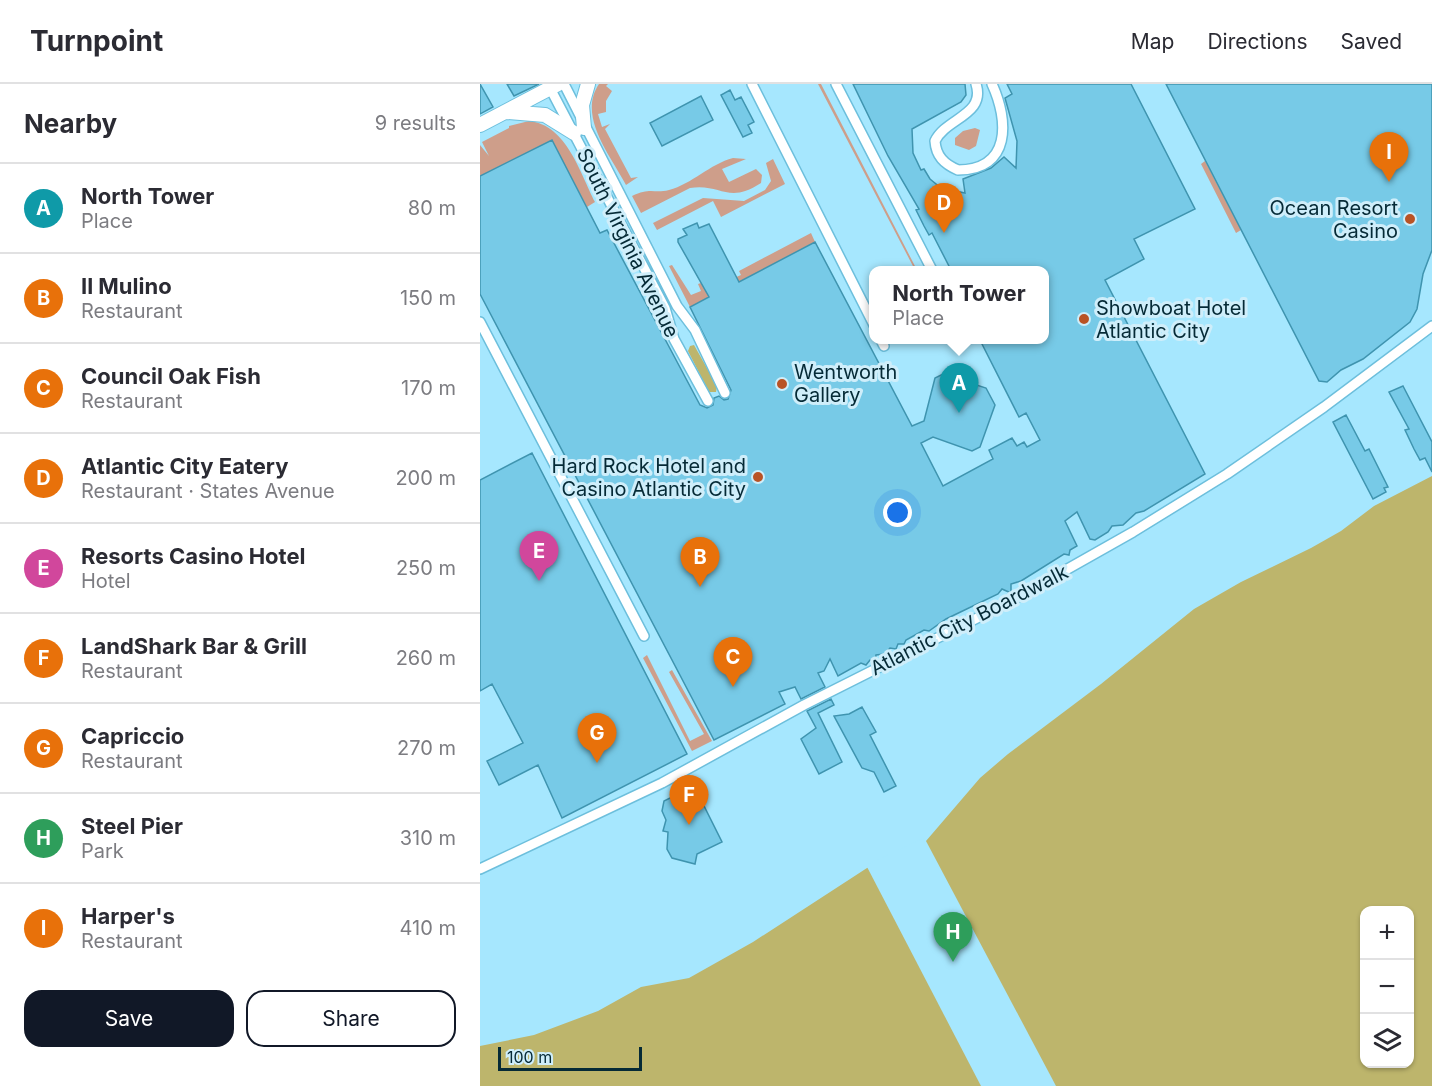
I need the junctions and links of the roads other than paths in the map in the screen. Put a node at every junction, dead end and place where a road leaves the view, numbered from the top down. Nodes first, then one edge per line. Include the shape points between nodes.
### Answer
1 (588, 84) edge
2 (752, 84) edge
3 (836, 84) edge
4 (976, 84) edge
5 (992, 84) edge
6 (555, 85) edge
7 (505, 112) junction
8 (480, 125) edge
9 (579, 130) junction
10 (930, 266) edge
11 (869, 317) edge
12 (480, 322) edge
13 (1432, 326) edge
14 (725, 393) dead end
15 (708, 401) dead end
16 (644, 636) dead end
17 (480, 869) edge

1 - 9 street
2 - 11 street
3 - 10 street
4 - 5 street via 973,109 944,128 935,141 943,162 958,170 985,164 994,158 1001,144 1001,115
6 - 7 street
6 - 9 street, South Virginia Avenue
7 - 8 street
7 - 9 street via 545,115
9 - 14 street, South Virginia Avenue via 677,306 695,330
9 - 15 street, South Virginia Avenue via 664,308 674,339
12 - 16 street
13 - 17 street, Atlantic City Boardwalk via 1227,474 1133,532 1009,602 713,752 662,783

